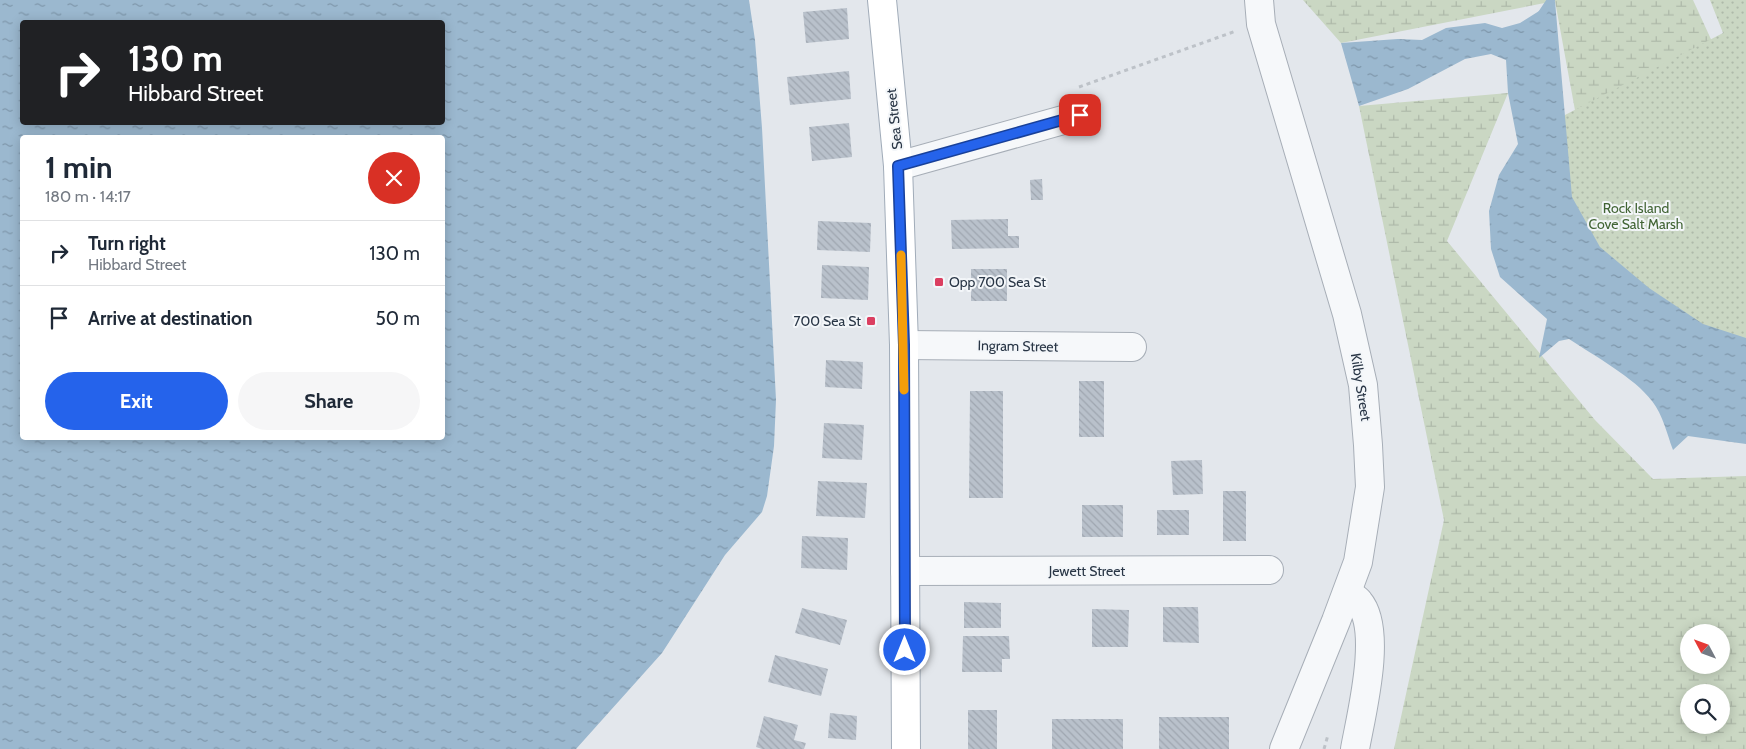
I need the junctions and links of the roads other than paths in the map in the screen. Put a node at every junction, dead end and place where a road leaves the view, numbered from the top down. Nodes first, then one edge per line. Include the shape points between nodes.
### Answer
1 (882, 0) edge
2 (1260, 12) edge
3 (1080, 115) dead end
4 (898, 166) junction
5 (904, 345) junction
6 (1132, 347) dead end
7 (1270, 570) dead end
8 (904, 571) junction
9 (1347, 593) junction
10 (906, 749) edge
11 (1284, 749) edge
12 (1355, 749) edge

1 - 4 main road, Sea Street
2 - 9 street, Kilby Street via 1347,314 1363,385 1370,487 1358,562
3 - 4 street
4 - 5 main road, Sea Street
5 - 6 street, Ingram Street
5 - 8 main road, Sea Street
7 - 8 street, Jewett Street
8 - 10 main road, Sea Street
9 - 11 street, Kilby Street
9 - 12 street via 1358,600 1365,612 1370,648

